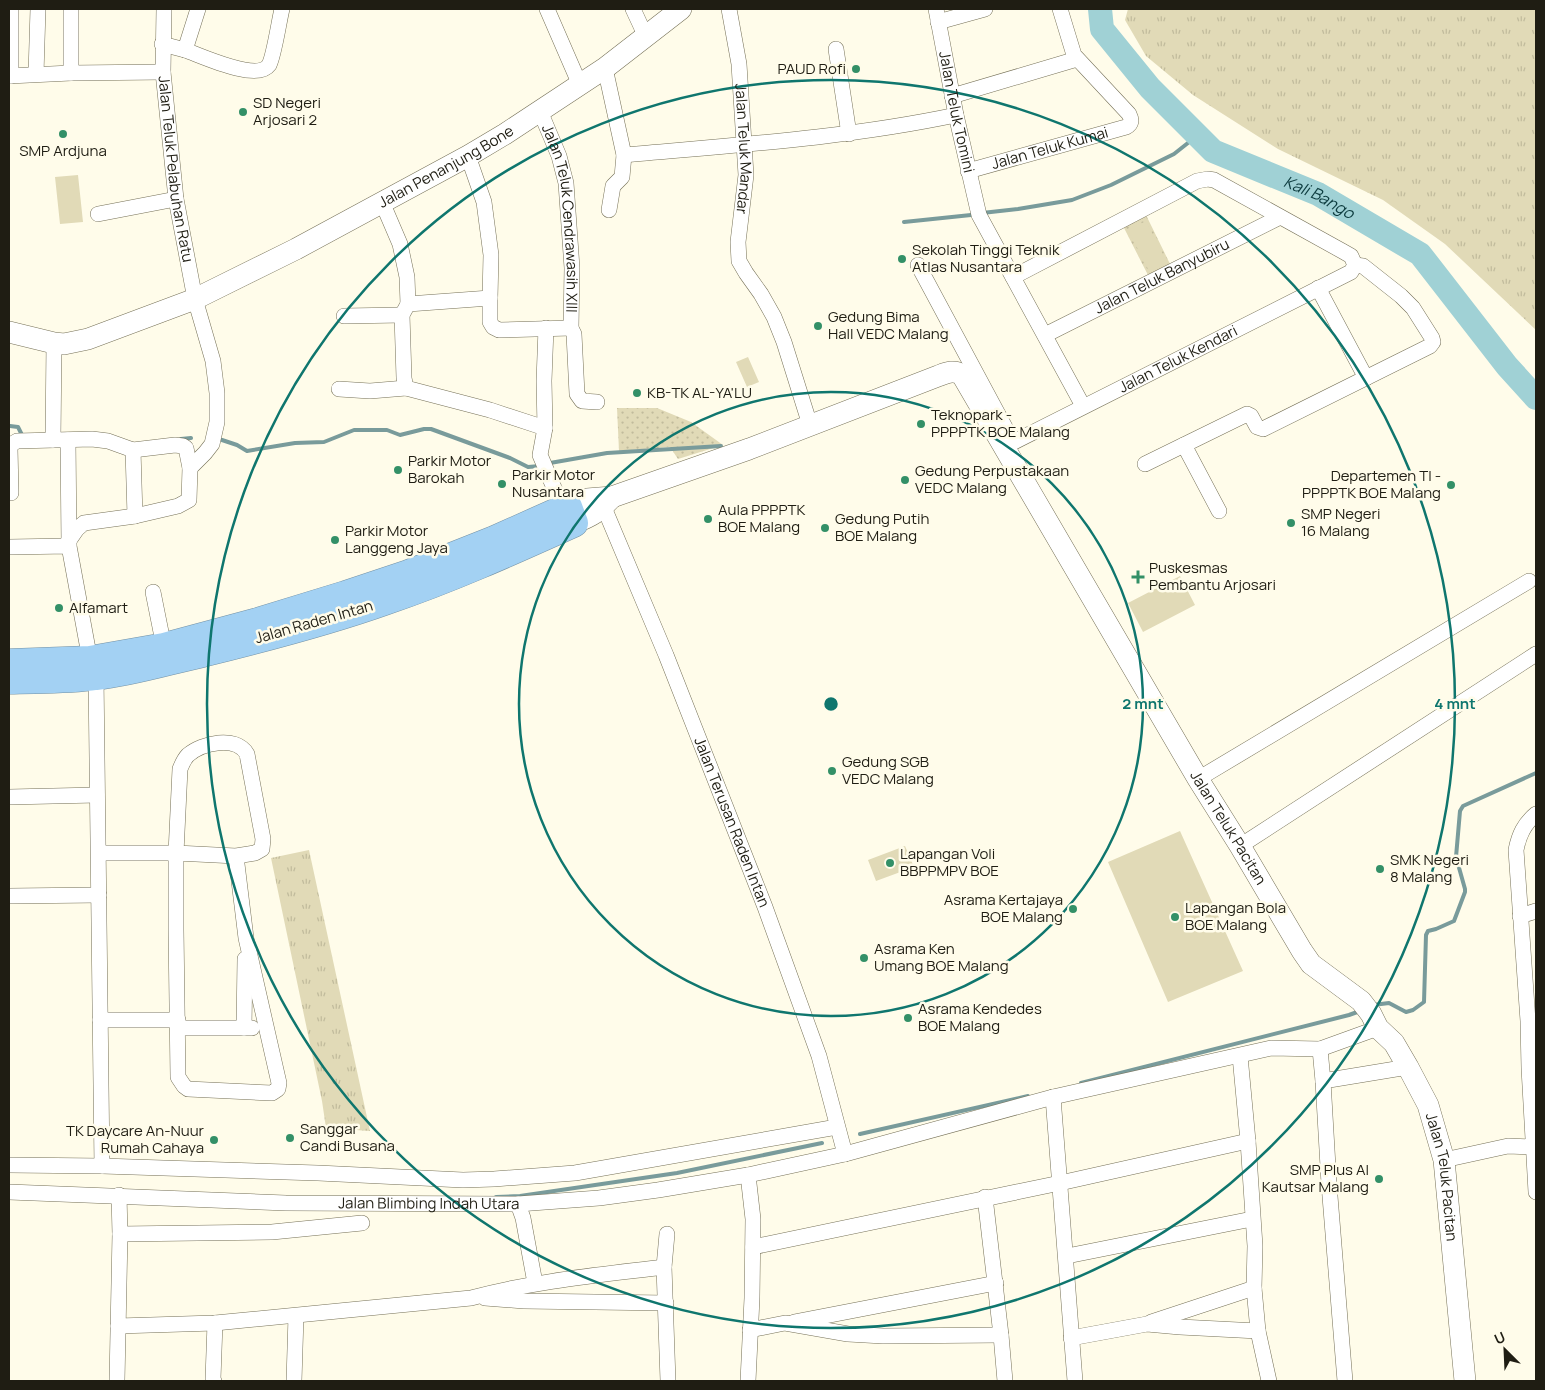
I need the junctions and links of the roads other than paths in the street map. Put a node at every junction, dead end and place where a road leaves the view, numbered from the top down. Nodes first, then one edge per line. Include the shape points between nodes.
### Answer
1 (11, 9) edge
2 (38, 9) edge
3 (71, 9) edge
4 (198, 9) edge
5 (282, 9) edge
6 (547, 9) edge
7 (634, 9) edge
8 (681, 9) edge
9 (729, 9) edge
10 (985, 9) edge
11 (1060, 9) edge
12 (162, 10) edge
13 (937, 15) edge
14 (646, 37) junction
15 (162, 44) junction
16 (186, 50) junction
17 (836, 50) dead end
18 (1076, 59) junction
19 (605, 68) junction
20 (163, 72) junction
21 (71, 73) junction
22 (36, 74) junction
23 (10, 76) edge
24 (580, 85) junction
25 (952, 96) junction
26 (540, 112) junction
27 (956, 115) junction
28 (849, 134) junction
29 (744, 145) junction
30 (624, 155) junction
31 (468, 156) junction
32 (968, 171) junction
33 (176, 199) junction
34 (382, 202) junction
35 (609, 210) dead end
36 (98, 214) dead end
37 (1280, 217) junction
38 (918, 266) dead end
39 (1353, 268) junction
40 (1013, 277) junction
41 (1318, 288) junction
42 (490, 298) junction
43 (195, 299) junction
44 (405, 309) junction
45 (344, 316) dead end
46 (546, 328) junction
47 (571, 328) junction
48 (9, 332) edge
49 (1046, 335) junction
50 (54, 343) junction
51 (1366, 378) junction
52 (406, 388) junction
53 (339, 389) dead end
54 (596, 402) dead end
55 (1083, 406) junction
56 (810, 425) junction
57 (545, 428) junction
58 (57, 438) junction
59 (1008, 444) junction
60 (1184, 445) junction
61 (132, 450) junction
62 (1145, 464) dead end
63 (190, 468) junction
64 (11, 493) dead end
65 (605, 501) junction
66 (1219, 511) dead end
67 (568, 513) junction
68 (135, 516) junction
69 (69, 544) junction
70 (9, 548) edge
71 (1529, 581) dead end
72 (153, 592) dead end
73 (382, 592) junction
74 (164, 647) junction
75 (1536, 654) edge
76 (9, 663) edge
77 (93, 668) junction
78 (9, 680) edge
79 (1198, 778) junction
80 (97, 795) junction
81 (9, 797) edge
82 (1536, 814) edge
83 (1240, 846) junction
84 (99, 853) junction
85 (176, 853) junction
86 (236, 856) junction
87 (99, 895) junction
88 (9, 896) edge
89 (1536, 911) edge
90 (1520, 916) junction
91 (246, 938) junction
92 (1362, 1010) junction
93 (100, 1020) junction
94 (1532, 1020) edge
95 (178, 1024) junction
96 (244, 1028) junction
97 (266, 1028) junction
98 (1320, 1049) junction
99 (1240, 1056) junction
100 (1408, 1067) junction
101 (1323, 1081) junction
102 (1054, 1097) junction
103 (837, 1127) junction
104 (1534, 1128) edge
105 (1248, 1141) junction
106 (1508, 1146) junction
107 (1535, 1148) edge
108 (845, 1154) junction
109 (1444, 1160) junction
110 (9, 1165) edge
111 (102, 1166) junction
112 (748, 1175) junction
113 (1060, 1183) junction
114 (9, 1192) edge
115 (1536, 1192) edge
116 (119, 1195) junction
117 (985, 1198) junction
118 (518, 1204) junction
119 (1252, 1219) junction
120 (362, 1223) dead end
121 (120, 1234) junction
122 (667, 1234) dead end
123 (753, 1247) junction
124 (1067, 1256) junction
125 (664, 1267) junction
126 (535, 1283) junction
127 (996, 1283) junction
128 (1254, 1288) junction
129 (471, 1298) junction
130 (666, 1303) junction
131 (296, 1316) junction
132 (215, 1323) junction
133 (785, 1324) junction
134 (1147, 1324) junction
135 (118, 1326) junction
136 (750, 1330) junction
137 (1258, 1331) junction
138 (1001, 1335) junction
139 (1071, 1338) junction
140 (117, 1381) edge
141 (214, 1381) edge
142 (294, 1381) edge
143 (668, 1381) edge
144 (748, 1381) edge
145 (1005, 1381) edge
146 (1075, 1381) edge
147 (1269, 1381) edge
148 (1345, 1381) edge
149 (1466, 1381) edge

1 - 23 street
2 - 22 street
3 - 21 street
4 - 16 street
5 - 16 street via 272,57 268,66 258,72 245,71
6 - 24 street
7 - 14 street
8 - 14 street, Jalan Penanjung Bone
9 - 29 street, Jalan Teluk Mandar via 739,64
10 - 13 street
11 - 18 street
12 - 15 street
13 - 25 street, Jalan Teluk Tomini
14 - 19 street, Jalan Penanjung Bone
15 - 16 street
15 - 20 street
17 - 28 street
18 - 25 street
18 - 32 street, Jalan Teluk Kumai via 1129,114 1130,124
19 - 24 street, Jalan Penanjung Bone
19 - 30 street
20 - 21 street, Jalan Teluk Pelabuhan Ratu
20 - 33 street, Jalan Teluk Pelabuhan Ratu
21 - 22 street, Jalan Teluk Pelabuhan Ratu
22 - 23 street, Jalan Teluk Pelabuhan Ratu
24 - 26 street, Jalan Penanjung Bone
25 - 27 street, Jalan Teluk Tomini
26 - 31 street, Jalan Penanjung Bone
26 - 47 street, Jalan Teluk Cendrawasih XIII via 559,156 566,183 572,268
27 - 28 street
27 - 32 street, Jalan Teluk Tomini
28 - 29 street
29 - 30 street
29 - 56 street, Jalan Teluk Mandar via 746,175 738,242 739,261 774,317
30 - 35 street via 622,177 613,186
31 - 34 street, Jalan Penanjung Bone
31 - 42 street via 484,202 491,255
32 - 40 street, Jalan Teluk Tomini via 979,215
33 - 36 street
33 - 43 street, Jalan Teluk Pelabuhan Ratu
34 - 43 street, Jalan Penanjung Bone via 296,250
34 - 44 street via 402,249 407,277
37 - 39 street via 1351,256
37 - 40 street via 1214,180 1197,181
37 - 49 street, Jalan Teluk Banyubiru
38 - 59 street, Jalan Teluk Pacitan
39 - 41 street, Jalan Teluk Kendari
39 - 51 street via 1363,266 1401,296 1413,308 1433,342
40 - 49 street, Jalan Teluk Tomini
41 - 51 street
41 - 55 street, Jalan Teluk Kendari
42 - 44 street
42 - 46 street via 492,327 499,330
43 - 50 street, Jalan Penanjung Bone via 88,339
43 - 63 street, Jalan Teluk Pelabuhan Ratu via 213,361 217,422 212,444
44 - 45 street
44 - 52 street
46 - 47 street
46 - 57 street
47 - 54 street, Jalan Teluk Cendrawasih XIII via 574,334 576,394 582,401
48 - 50 street, Jalan Penanjung Bone
49 - 55 street, Jalan Teluk Tomini
50 - 58 street
51 - 60 street via 1263,429 1257,427 1252,416 1247,414
52 - 53 street
52 - 57 street
55 - 59 street, Jalan Teluk Kendari
56 - 59 street, Jalan Teluk Pacitan via 951,372 959,373 965,379
56 - 65 street
57 - 67 street via 540,456
58 - 61 street via 101,439
58 - 64 street via 12,444
58 - 69 street
59 - 79 street, Jalan Teluk Pacitan
60 - 62 street
60 - 66 street
61 - 63 street via 183,446 187,450
61 - 68 street
63 - 68 street via 189,500 178,506
65 - 67 street, Jalan Raden Intan via 588,499
65 - 103 street, Jalan Terusan Raden Intan via 765,907 819,1056
67 - 73 highway, Jalan Raden Intan via 528,534 408,574
68 - 69 street via 84,523
69 - 70 street
69 - 77 street
71 - 79 street
72 - 74 street
73 - 74 highway, Jalan Raden Intan
73 - 77 highway, Jalan Raden Intan via 358,611 231,646 161,664
74 - 77 highway, Jalan Raden Intan
75 - 83 street
76 - 77 highway, Jalan Raden Intan
77 - 78 highway, Jalan Raden Intan via 65,679
77 - 80 street
79 - 83 street, Jalan Teluk Pacitan
80 - 81 street
80 - 84 street
82 - 90 street via 1524,826 1516,850
83 - 92 street, Jalan Teluk Pacitan via 1311,964
84 - 85 street
84 - 87 street
85 - 86 street
85 - 86 street via 178,776 182,764 199,748 230,742 247,754 263,839 259,852
85 - 95 street
86 - 91 street
87 - 88 street
87 - 93 street
89 - 90 street
90 - 94 street
91 - 96 street
91 - 97 street
92 - 98 street
92 - 100 street, Jalan Teluk Pacitan via 1394,1043
93 - 95 street
93 - 111 street
94 - 104 street
95 - 96 street
95 - 97 street via 178,1077 188,1089 272,1093 278,1089 278,1083
96 - 97 street
98 - 99 street, Jalan Blimbing Indah Utara via 1271,1048
98 - 101 street
99 - 102 street, Jalan Blimbing Indah Utara
99 - 105 street
100 - 101 street
100 - 109 street, Jalan Teluk Pacitan via 1428,1105
101 - 148 street
102 - 108 street, Jalan Blimbing Indah Utara
102 - 113 street
103 - 108 street, Jalan Terusan Raden Intan
103 - 111 street, Jalan Blimbing Indah Utara via 575,1174 494,1180
104 - 106 street
104 - 107 street
105 - 113 street
105 - 119 street
106 - 107 street
106 - 109 street
107 - 115 street
108 - 112 street, Jalan Blimbing Indah Utara
109 - 149 street, Jalan Teluk Pacitan
110 - 111 street, Jalan Blimbing Indah Utara
112 - 118 street, Jalan Blimbing Indah Utara via 599,1198
112 - 123 street
113 - 117 street
113 - 124 street
114 - 116 street, Jalan Blimbing Indah Utara
116 - 118 street, Jalan Blimbing Indah Utara via 286,1203
116 - 121 street
117 - 123 street
117 - 127 street
118 - 126 street
119 - 124 street
119 - 128 street
120 - 121 street via 272,1232
121 - 135 street
122 - 125 street
123 - 136 street
124 - 139 street
125 - 126 street
125 - 130 street
126 - 129 street
127 - 133 street
127 - 138 street
128 - 134 street
128 - 137 street
129 - 130 street
129 - 131 street
130 - 143 street
131 - 132 street
131 - 142 street
132 - 135 street
132 - 141 street
133 - 136 street
133 - 138 street via 883,1336
134 - 137 street
134 - 139 street
135 - 140 street
136 - 144 street
137 - 147 street
138 - 145 street
139 - 146 street

